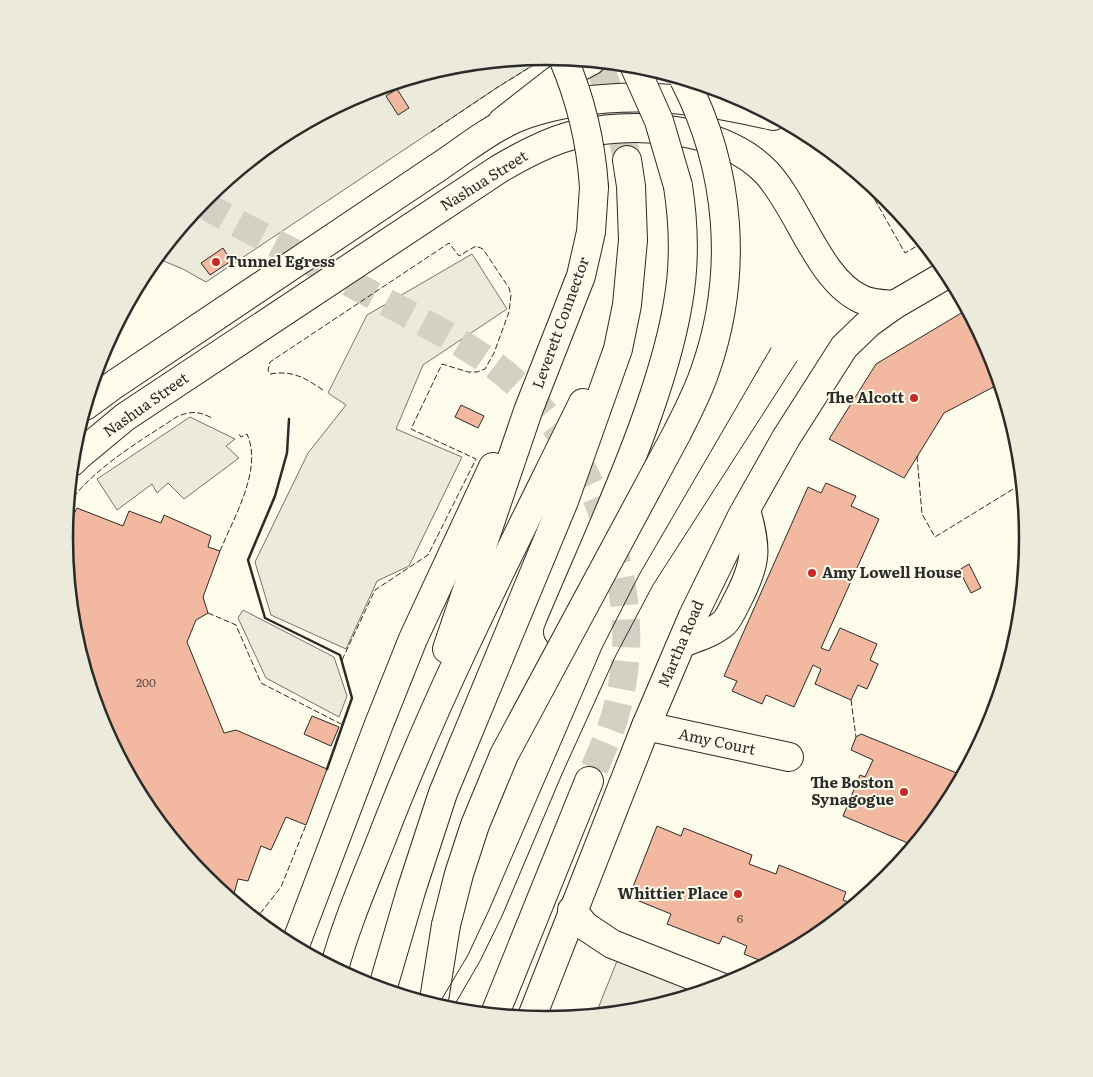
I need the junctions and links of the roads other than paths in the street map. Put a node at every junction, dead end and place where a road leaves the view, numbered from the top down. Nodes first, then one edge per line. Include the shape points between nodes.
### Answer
1 (566, 66) edge
2 (581, 66) edge
3 (638, 74) edge
4 (688, 87) edge
5 (742, 108) edge
6 (483, 137) junction
7 (628, 160) tunnel mouth
8 (632, 252) junction
9 (941, 277) edge
10 (894, 305) junction
11 (94, 399) edge
12 (528, 411) junction
13 (81, 454) edge
14 (646, 726) junction
15 (789, 757) dead end
16 (589, 781) tunnel mouth
17 (391, 814) junction
18 (572, 910) junction
19 (404, 916) junction
20 (450, 919) junction
21 (296, 939) edge
22 (336, 962) edge
23 (384, 983) edge
24 (710, 983) edge
25 (398, 988) edge
26 (435, 999) edge
27 (497, 1009) edge
28 (534, 1012) edge

1 - 12 main road, Leverett Connector, bridge via 587,130 594,187 591,232 581,276
2 - 6 main road via 552,83
3 - 20 main road, bridge via 659,121 678,186 683,245 674,323 656,389 628,467 491,792
4 - 20 main road, bridge via 711,145 724,211 725,281 714,342 699,386 677,434 504,755 475,825 459,874
5 - 6 main road via 686,99 640,97 597,100 532,112
6 - 11 main road
7 - 8 main road via 633,210
8 - 17 main road via 622,306 607,352 450,676
8 - 19 main road via 624,321 608,379 548,541 443,793
9 - 10 main road, Martha Road
10 - 13 main road, Nashua Street via 867,301 840,285 778,186 739,151 683,132 609,130 573,135 540,147 498,170 125,417
10 - 14 main road, Martha Road via 859,331 838,356 786,438 710,580
12 - 17 main road
12 - 21 main road via 493,466 414,639
14 - 15 main road, Amy Court
14 - 18 main road, Martha Road
16 - 27 main road
17 - 22 main road
18 - 24 main road via 585,926 612,944
18 - 28 main road, Martha Road
19 - 23 main road
19 - 25 main road
20 - 26 main road

